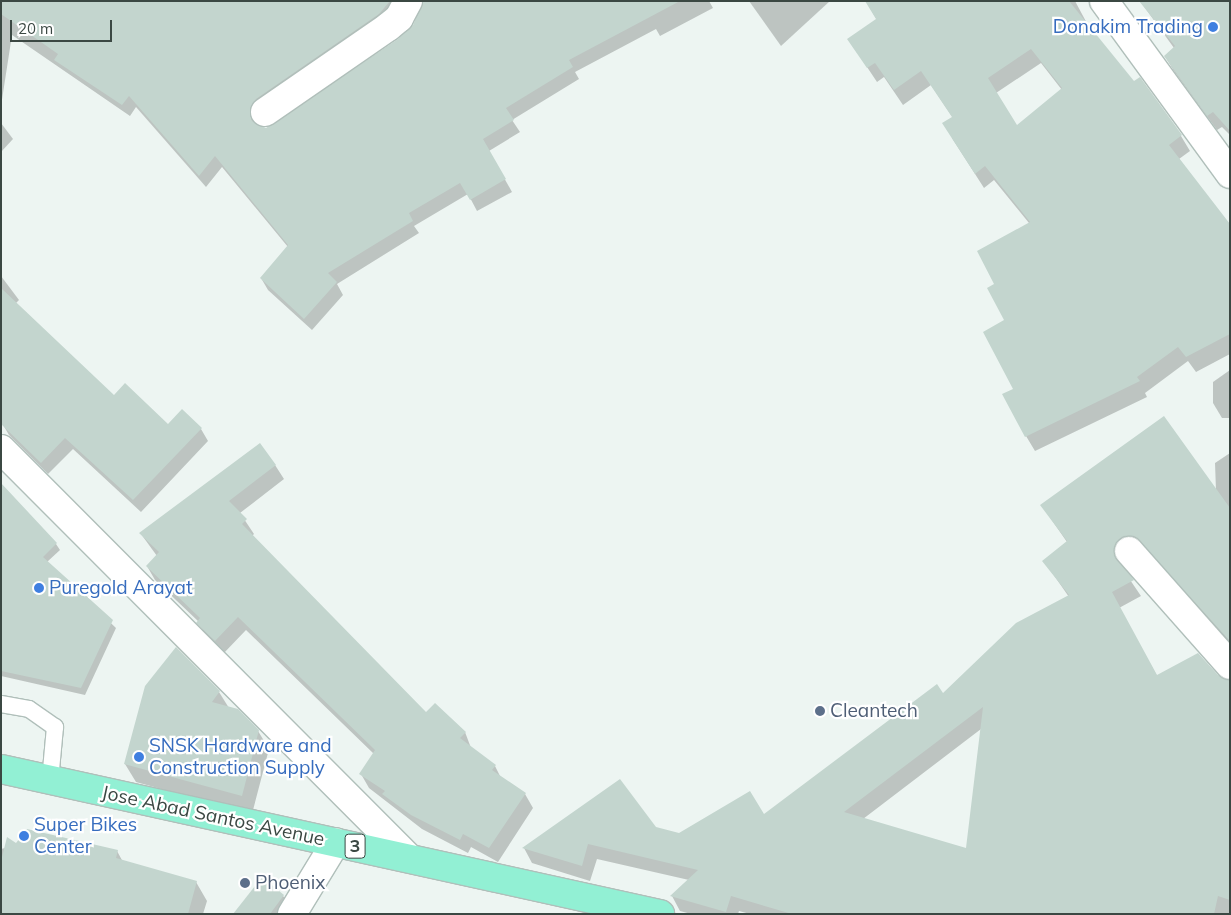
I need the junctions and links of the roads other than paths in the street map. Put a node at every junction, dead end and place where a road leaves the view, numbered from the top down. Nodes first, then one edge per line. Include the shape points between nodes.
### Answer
1 (408, 1) edge
2 (1104, 1) edge
3 (265, 112) dead end
4 (1229, 170) edge
5 (1, 449) edge
6 (1129, 551) dead end
7 (1230, 665) edge
8 (1, 704) edge
9 (1, 769) edge
10 (50, 780) junction
11 (336, 842) junction
12 (408, 856) junction
13 (292, 914) edge
14 (660, 914) edge

1 - 3 street via 399,18 388,27
2 - 4 street
5 - 12 street
6 - 7 street
8 - 10 lane via 29,709 55,728
9 - 10 highway, Jose Abad Santos Avenue / 3
10 - 11 highway, Jose Abad Santos Avenue / 3
11 - 12 highway, Jose Abad Santos Avenue / 3
11 - 13 street
12 - 14 highway, Jose Abad Santos Avenue / 3

